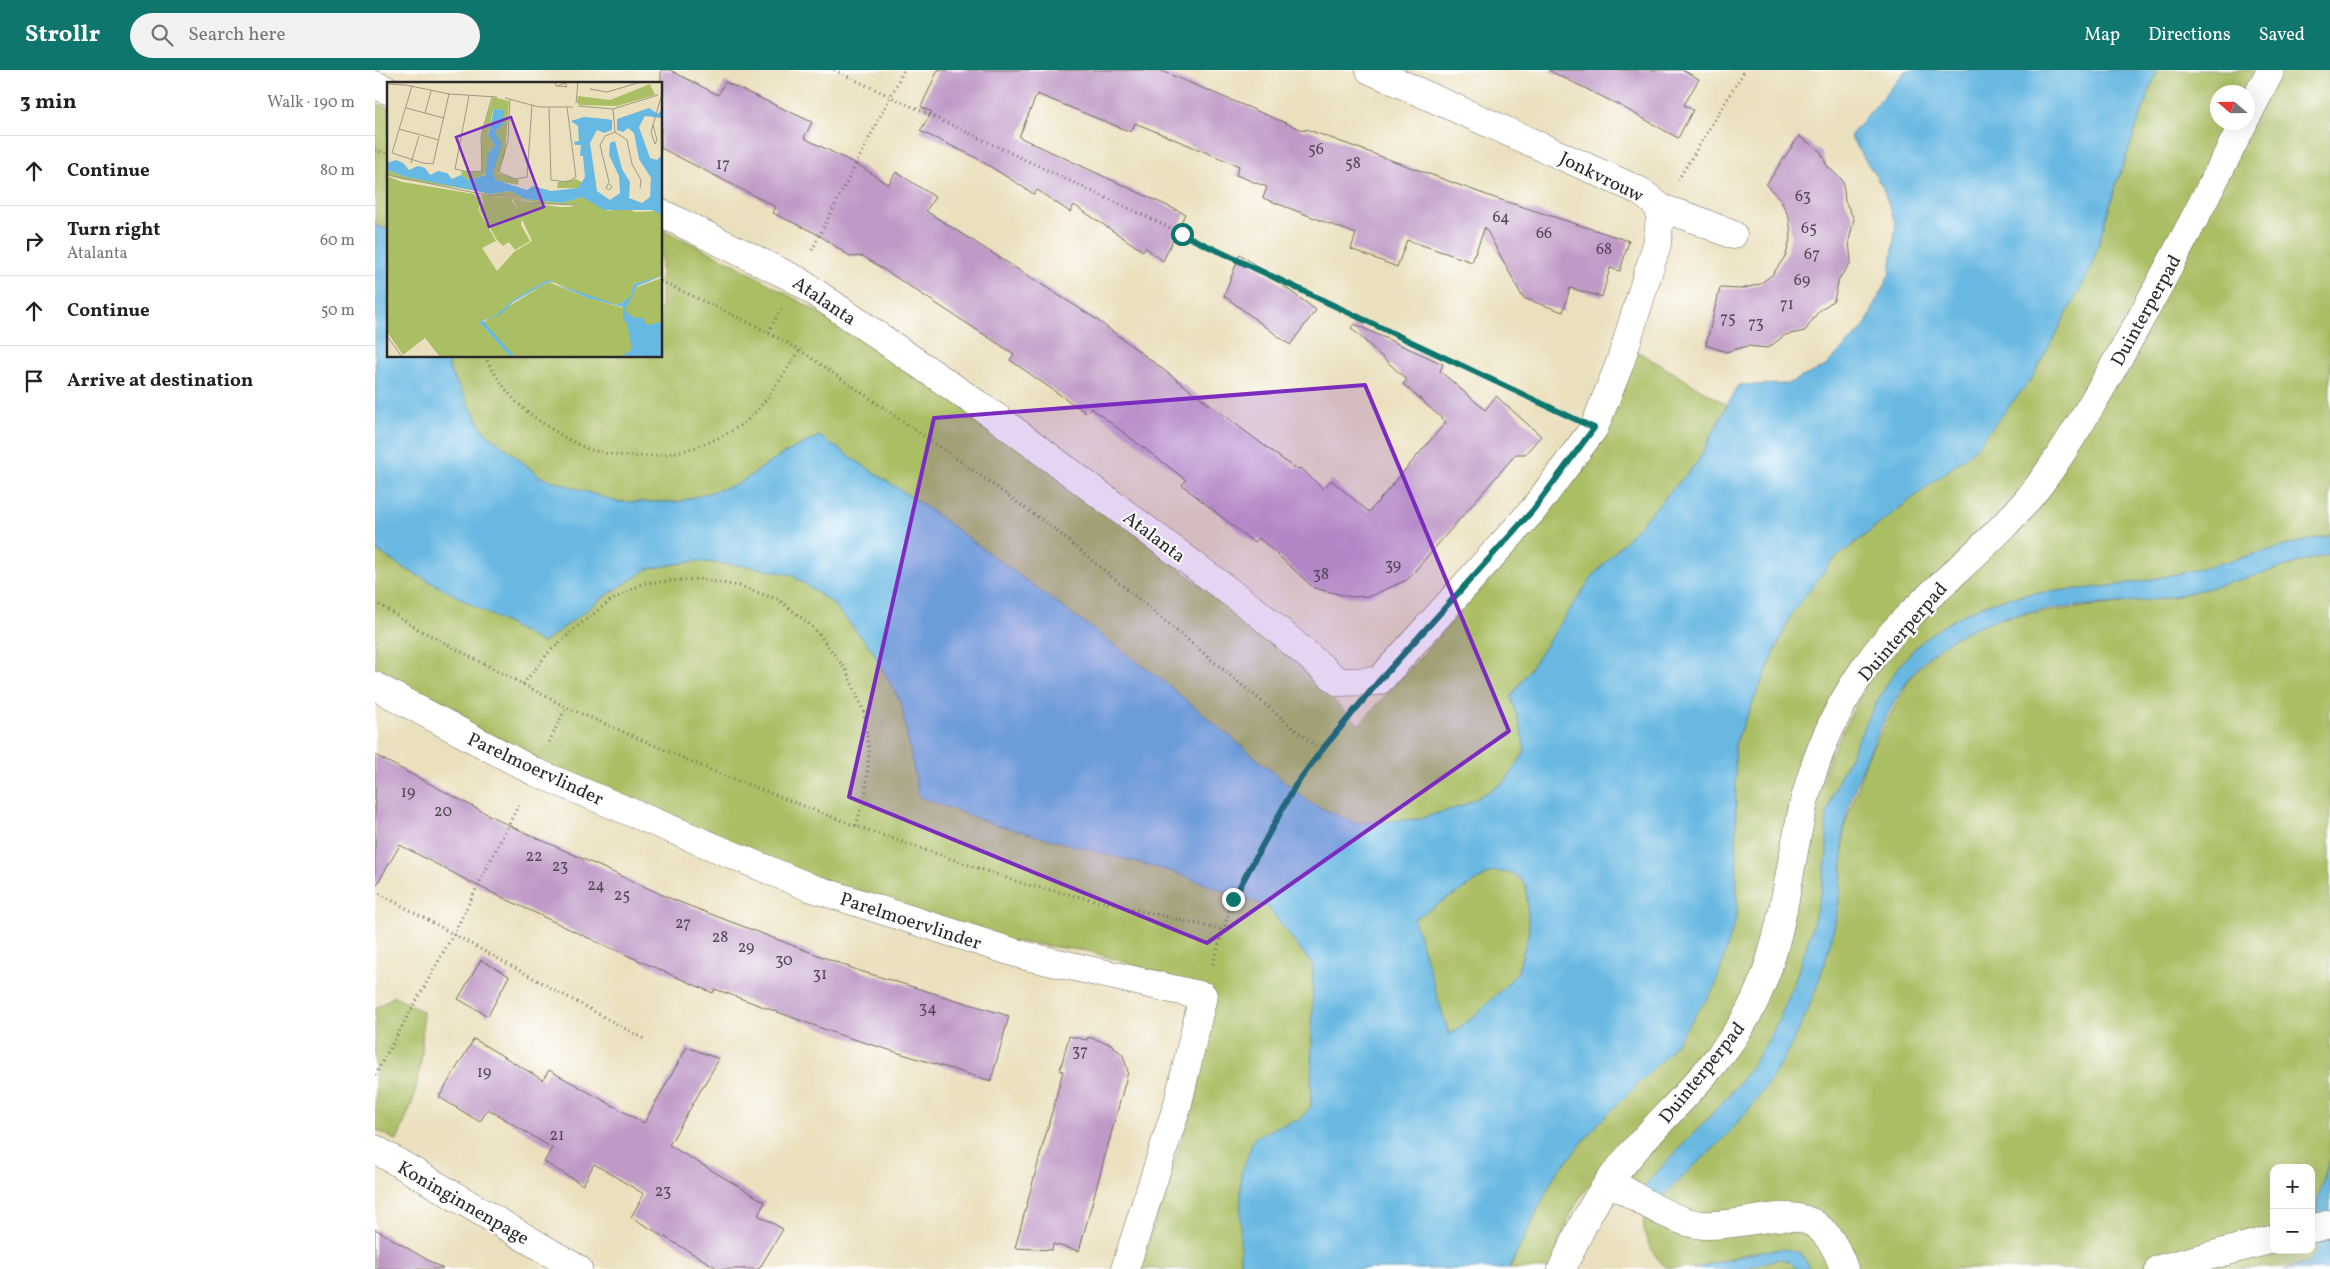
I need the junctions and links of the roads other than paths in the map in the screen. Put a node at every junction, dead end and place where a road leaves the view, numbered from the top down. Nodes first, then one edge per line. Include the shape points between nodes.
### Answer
1 (1370, 70) edge
2 (2271, 70) edge
3 (375, 85) edge
4 (387, 90) edge
5 (2255, 101) edge
6 (2240, 130) edge
7 (1661, 208) junction
8 (663, 213) edge
9 (1733, 235) dead end
10 (1379, 681) joint
11 (375, 686) edge
12 (375, 1149) edge
13 (1609, 1181) junction
14 (2330, 1224) edge
15 (2315, 1228) edge
16 (2270, 1240) edge
17 (578, 1269) edge
18 (1125, 1269) edge
19 (1562, 1269) edge
20 (1844, 1269) edge
21 (2159, 1269) edge

1 - 7 street, Jonkvrouw via 1640,191
2 - 5 street
3 - 4 street
6 - 13 street, Duinterperpad via 2147,309 2090,408 2039,485 2006,523 1905,621 1867,664 1844,702 1807,794 1775,946 1749,1012 1703,1076
7 - 9 street
7 - 10 street, Jonkvrouw via 1657,244 1620,363 1589,435 1533,510
8 - 10 street, Atalanta via 797,280 1003,423 1257,613 1339,682
11 - 18 street, Parelmoervlinder via 535,772 809,887 1022,956 1203,996 1178,1103
12 - 17 street, Koninginnenpage
13 - 19 street, Duinterperpad
13 - 20 street via 1677,1218 1701,1225 1772,1216 1794,1217 1813,1223 1829,1235
14 - 15 street
16 - 21 street

